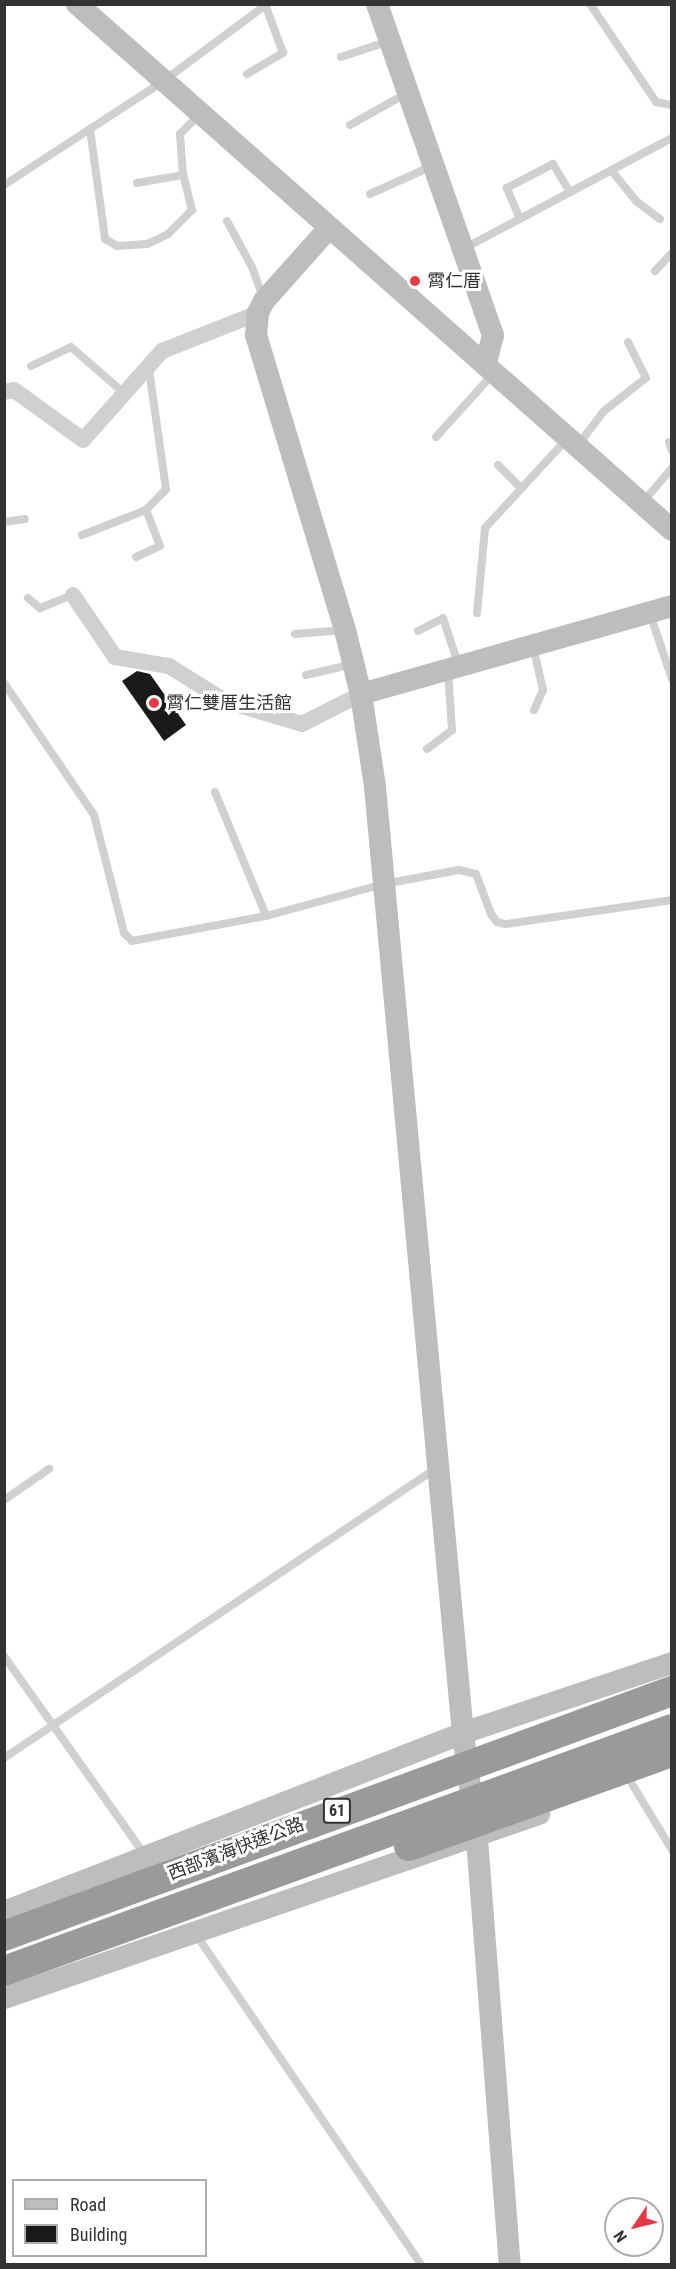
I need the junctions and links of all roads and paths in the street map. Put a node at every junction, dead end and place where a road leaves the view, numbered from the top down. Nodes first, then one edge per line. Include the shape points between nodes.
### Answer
1 (77, 4) edge
2 (377, 4) edge
3 (590, 4) edge
4 (266, 5) edge
5 (390, 41) junction
6 (341, 57) dead end
7 (247, 74) dead end
8 (162, 82) junction
9 (408, 92) junction
10 (672, 105) edge
11 (199, 115) junction
12 (350, 125) dead end
13 (90, 129) junction
14 (672, 138) edge
15 (433, 165) junction
16 (611, 170) junction
17 (183, 175) junction
18 (137, 183) dead end
19 (4, 185) edge
20 (570, 192) junction
21 (370, 194) dead end
22 (520, 219) junction
23 (660, 219) dead end
24 (227, 221) dead end
25 (329, 228) junction
26 (462, 249) junction
27 (672, 253) edge
28 (655, 271) dead end
29 (261, 307) junction
30 (628, 342) dead end
31 (148, 365) junction
32 (31, 366) dead end
33 (491, 368) junction
34 (4, 392) edge
35 (124, 393) junction
36 (436, 437) dead end
37 (573, 441) junction
38 (498, 465) dead end
39 (672, 468) edge
40 (521, 488) junction
41 (642, 503) junction
42 (146, 510) junction
43 (25, 519) dead end
44 (4, 522) edge
45 (669, 523) edge
46 (82, 536) dead end
47 (136, 557) dead end
48 (73, 595) joint
49 (28, 598) dead end
50 (672, 606) edge
51 (477, 613) dead end
52 (649, 613) junction
53 (345, 630) junction
54 (418, 631) dead end
55 (295, 634) dead end
56 (533, 645) junction
57 (353, 664) junction
58 (454, 668) junction
59 (306, 675) dead end
60 (672, 679) edge
61 (4, 683) edge
62 (361, 694) junction
63 (534, 710) dead end
64 (427, 749) dead end
65 (215, 792) dead end
66 (384, 884) junction
67 (672, 900) edge
68 (266, 916) junction
69 (438, 1467) junction
70 (50, 1469) dead end
71 (4, 1500) edge
72 (4, 1656) edge
73 (672, 1663) edge
74 (672, 1671) edge
75 (672, 1680) edge
76 (672, 1691) edge
77 (52, 1725) junction
78 (672, 1729) edge
79 (672, 1739) edge
80 (465, 1743) junction
81 (672, 1752) edge
82 (4, 1758) edge
83 (672, 1762) edge
84 (629, 1779) junction
85 (474, 1810) junction
86 (477, 1839) junction
87 (672, 1850) edge
88 (147, 1858) junction
89 (4, 1912) edge
90 (34, 1925) junction
91 (4, 1926) edge
92 (195, 1933) junction
93 (4, 1936) edge
94 (53, 1954) junction
95 (4, 1971) edge
96 (4, 1982) edge
97 (4, 1998) edge
98 (509, 2263) edge
99 (421, 2265) edge

1 - 8 main road
2 - 5 main road
3 - 10 lane via 656,102
4 - 7 lane via 283,53
4 - 8 lane
5 - 6 lane
5 - 9 main road
8 - 11 main road
8 - 13 lane
9 - 12 lane
9 - 15 main road
11 - 17 lane via 180,134
11 - 25 main road
13 - 17 lane via 105,239 117,246 147,244 168,234 192,210
13 - 19 lane
14 - 16 lane
15 - 21 lane
15 - 26 main road
16 - 20 lane
16 - 23 lane via 636,201
17 - 18 lane
20 - 22 lane
20 - 22 lane via 553,164 507,188
22 - 26 lane
24 - 29 lane via 252,267
25 - 29 main road
25 - 33 main road
26 - 33 main road via 493,335
27 - 28 lane
29 - 31 street via 162,351
29 - 53 main road via 256,335
30 - 37 lane via 646,378
31 - 35 street
31 - 42 lane via 166,489
32 - 35 lane via 70,347
33 - 36 lane
33 - 37 main road
34 - 35 street via 14,390 82,440
37 - 40 lane
37 - 41 main road
38 - 40 lane
39 - 41 lane
40 - 51 lane via 485,528
41 - 45 main road
42 - 46 lane
42 - 47 lane via 160,546
43 - 44 lane
48 - 49 lane via 40,609
48 - 62 street via 115,657 169,666 225,702 302,724
50 - 52 main road
52 - 56 main road
52 - 60 lane
53 - 55 lane
53 - 57 main road
54 - 58 lane via 443,618
56 - 58 main road
56 - 63 lane via 543,690
57 - 59 lane
57 - 62 main road
58 - 62 main road
58 - 64 lane via 452,730
61 - 68 lane via 94,815 124,933 132,941
62 - 66 main road
65 - 68 lane
66 - 67 lane via 466,870 476,874 491,914 497,922 506,924
66 - 68 lane
66 - 69 main road
69 - 77 lane
69 - 80 main road
70 - 71 lane
72 - 77 lane
73 - 80 main road
74 - 90 highway, bridge via 311,1801
75 - 80 main road
76 - 90 highway, 西部濱海快速公路 / 61, bridge
77 - 82 lane
77 - 88 lane
78 - 94 highway, 西部濱海快速公路 / 61, bridge
79 - 85 main road
80 - 85 main road
80 - 88 main road
80 - 91 main road
81 - 94 highway, bridge via 337,1872
83 - 84 main road
84 - 86 main road
84 - 87 lane
85 - 86 main road
85 - 96 main road
86 - 92 main road
86 - 98 main road
88 - 89 main road
90 - 93 highway, 西部濱海快速公路 / 61, bridge
92 - 97 main road
92 - 99 lane
94 - 95 highway, 西部濱海快速公路 / 61, bridge

